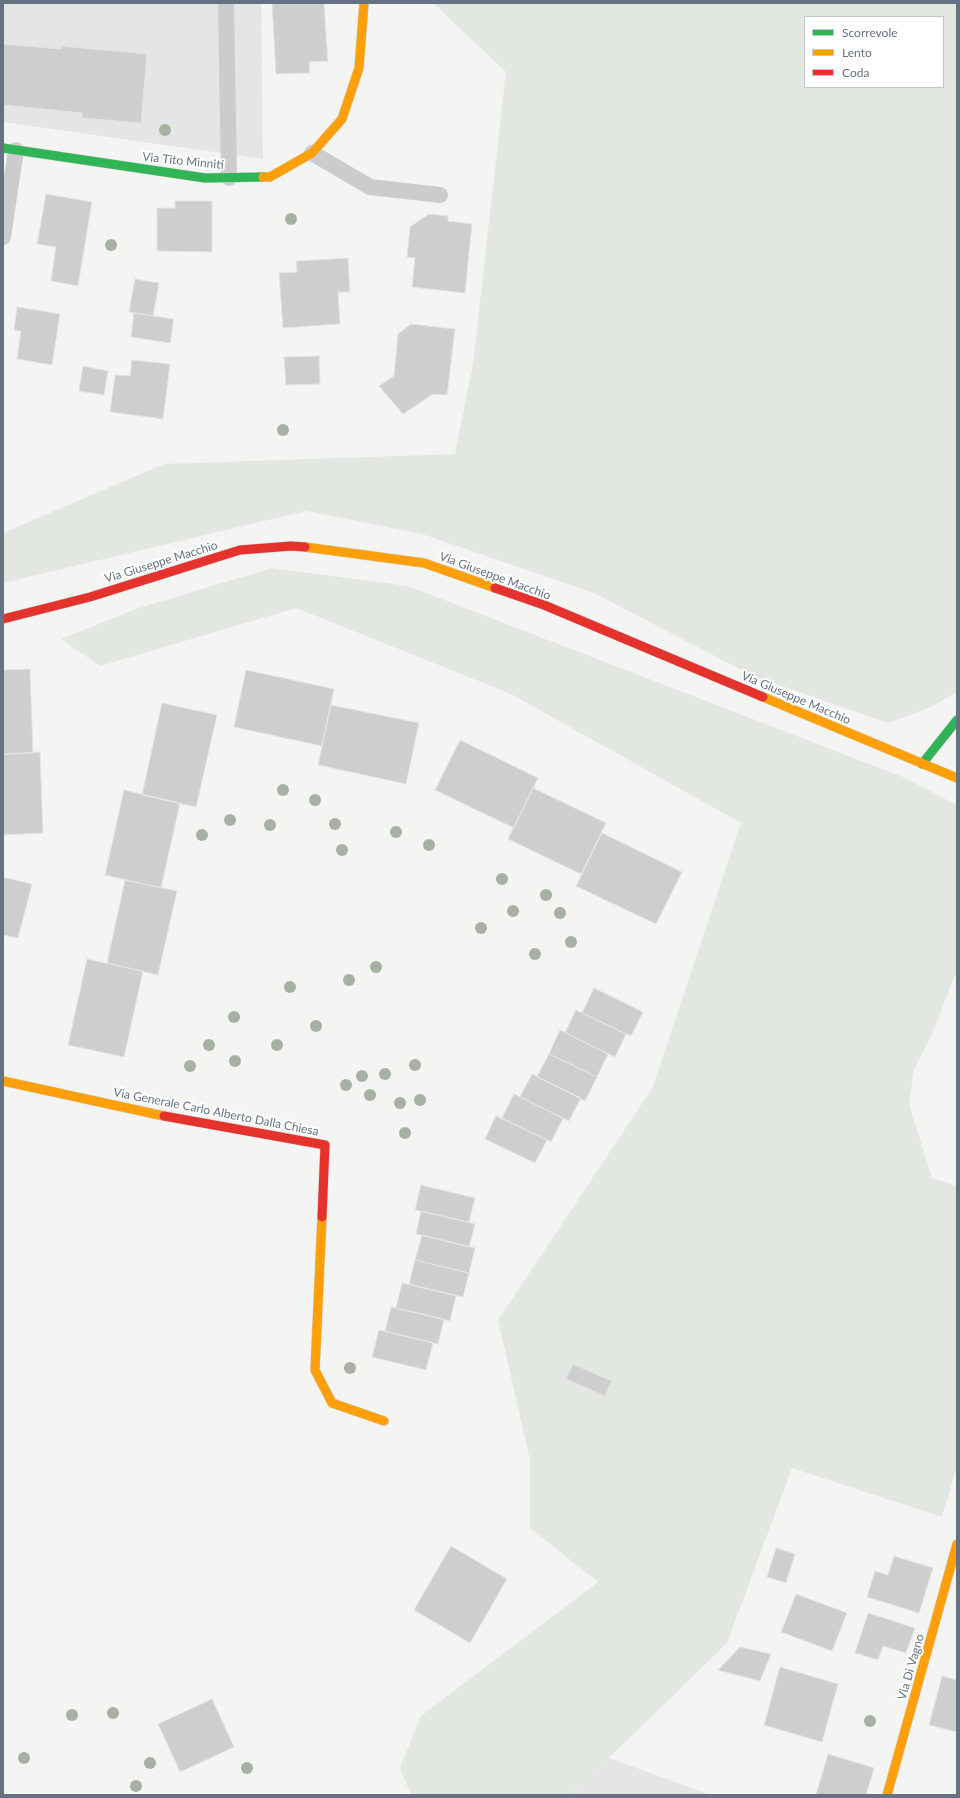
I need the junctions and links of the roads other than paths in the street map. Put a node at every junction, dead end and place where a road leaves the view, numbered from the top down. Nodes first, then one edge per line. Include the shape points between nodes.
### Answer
1 (226, 3) edge
2 (364, 3) edge
3 (10, 149) edge
4 (312, 153) junction
5 (229, 178) junction
6 (440, 195) dead end
7 (3, 237) edge
8 (3, 619) edge
9 (957, 720) edge
10 (922, 764) junction
11 (957, 778) edge
12 (3, 1081) edge
13 (384, 1421) dead end
14 (957, 1544) edge
15 (887, 1795) edge

1 - 5 lane
2 - 4 street, Via Tito Minniti via 359,68 342,119
3 - 5 street, Via Tito Minniti via 205,178
3 - 7 lane
4 - 5 street, Via Tito Minniti via 270,177
4 - 6 lane via 370,187
8 - 10 street, Via Giuseppe Macchio via 90,597 240,550 298,547 424,563 544,606
9 - 10 street
10 - 11 street, Via Giuseppe Macchio
12 - 13 street, Via Generale Carlo Alberto Dalla Chiesa via 152,1114 325,1145 315,1370 332,1403
14 - 15 street, Via Di Vagno

